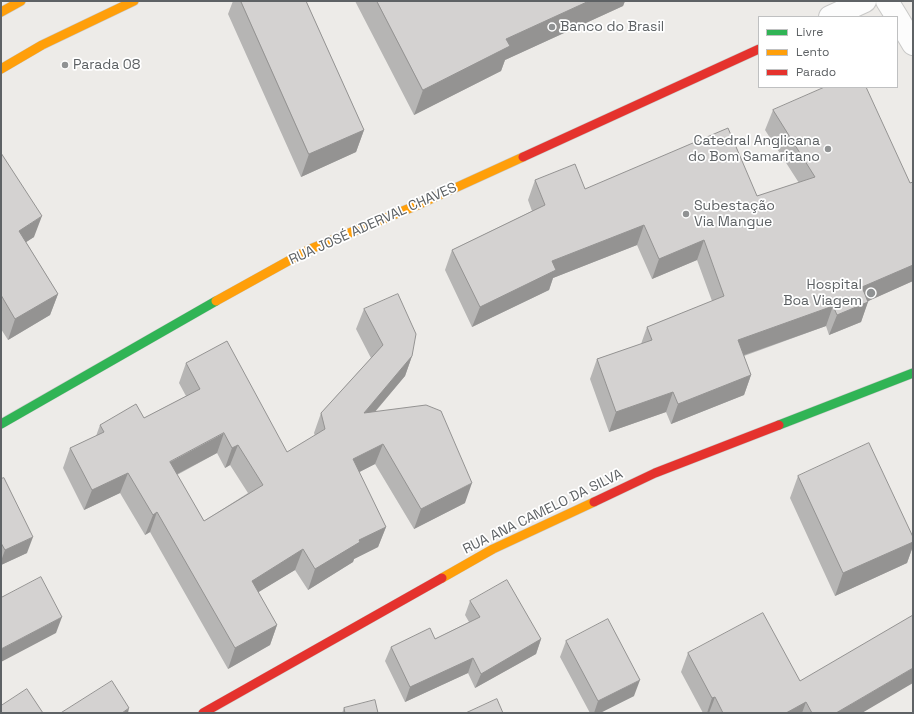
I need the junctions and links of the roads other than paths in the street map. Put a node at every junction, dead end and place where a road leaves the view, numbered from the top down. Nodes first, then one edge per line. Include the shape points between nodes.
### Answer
1 (20, 1) edge
2 (134, 1) edge
3 (865, 1) edge
4 (888, 1) edge
5 (1, 12) edge
6 (832, 16) edge
7 (896, 16) edge
8 (898, 19) edge
9 (913, 44) edge
10 (758, 50) edge
11 (1, 69) edge
12 (913, 373) edge
13 (1, 424) edge
14 (203, 713) edge

1 - 5 street
2 - 11 street via 42,45
3 - 6 street
4 - 7 street
8 - 9 street
10 - 13 street, RUA JOSÉ ADERVAL CHAVES via 420,204 308,250
12 - 14 street, RUA ANA CAMELO DA SILVA via 655,473 493,549

